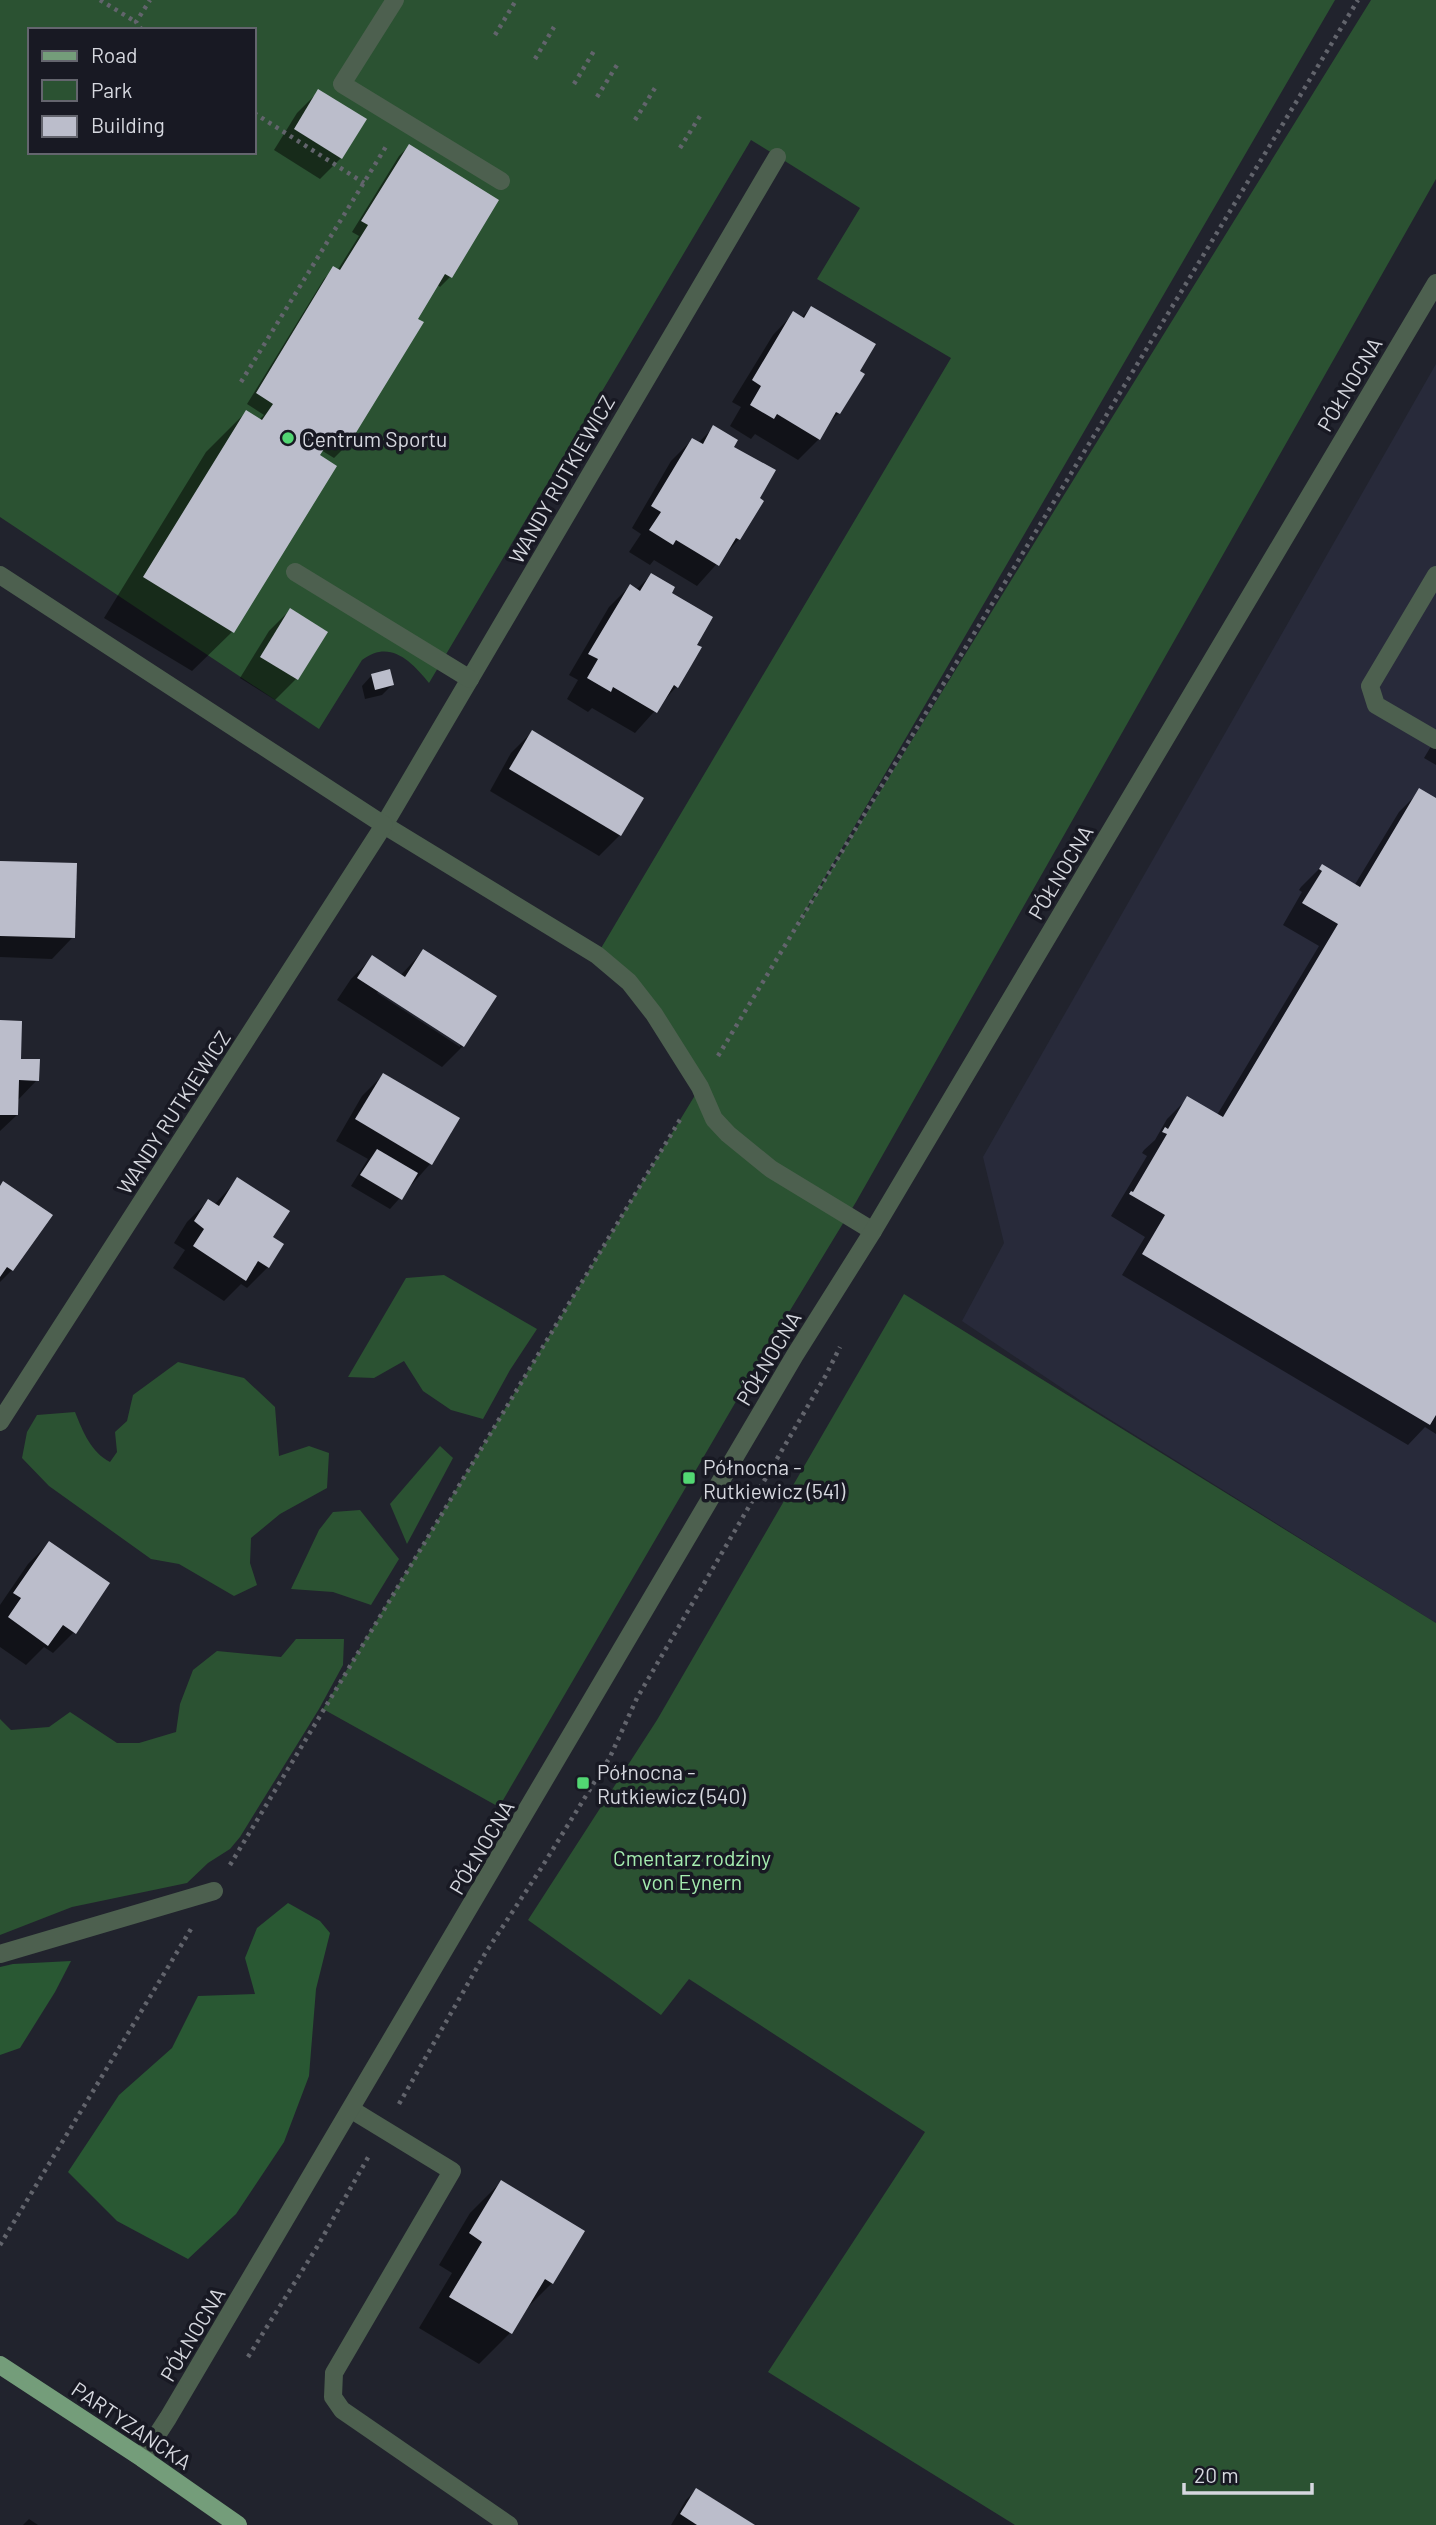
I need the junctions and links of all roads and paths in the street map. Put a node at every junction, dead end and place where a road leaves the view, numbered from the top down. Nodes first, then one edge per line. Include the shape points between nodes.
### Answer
1 (100, 0) edge
2 (150, 0) edge
3 (394, 0) edge
4 (515, 2) dead end
5 (136, 22) junction
6 (554, 27) dead end
7 (140, 28) edge
8 (495, 35) dead end
9 (594, 51) dead end
10 (535, 59) dead end
11 (617, 65) dead end
12 (574, 84) dead end
13 (654, 88) dead end
14 (597, 97) dead end
15 (256, 114) edge
16 (700, 116) dead end
17 (402, 120) junction
18 (635, 120) dead end
19 (680, 148) dead end
20 (777, 157) dead end
21 (501, 181) dead end
22 (364, 183) junction
23 (1436, 283) edge
24 (241, 383) dead end
25 (295, 572) dead end
26 (0, 575) edge
27 (1436, 575) edge
28 (470, 679) junction
29 (1436, 740) edge
30 (384, 825) junction
31 (873, 1231) junction
32 (844, 1339) dead end
33 (0, 1422) edge
34 (214, 1891) dead end
35 (0, 1954) edge
36 (398, 2105) dead end
37 (352, 2110) junction
38 (371, 2152) dead end
39 (248, 2357) dead end
40 (0, 2365) edge
41 (142, 2458) junction
42 (238, 2525) edge
43 (509, 2525) edge

1 - 5 path
2 - 5 path
3 - 17 street via 342,84
4 - 8 path
5 - 7 path
6 - 10 path
9 - 12 path
11 - 14 path
13 - 18 path
15 - 22 path
16 - 19 path
17 - 21 street
17 - 22 path
20 - 28 street, WANDY RUTKIEWICZ
22 - 24 path
23 - 31 street, PÓŁNOCNA
25 - 28 street
26 - 30 street
27 - 29 street via 1370,686 1376,705
28 - 30 street, WANDY RUTKIEWICZ
30 - 31 street via 597,954 629,982 654,1014 700,1087 714,1119 771,1169
30 - 33 street, WANDY RUTKIEWICZ
31 - 37 street, PÓŁNOCNA via 794,1355
32 - 36 path via 637,1698 610,1757 486,1952
34 - 35 street
37 - 41 street, PÓŁNOCNA
37 - 43 street via 452,2171 334,2373 333,2397 342,2410
38 - 39 path
40 - 41 main road, PARTYZANCKA
41 - 42 main road, PARTYZANCKA

